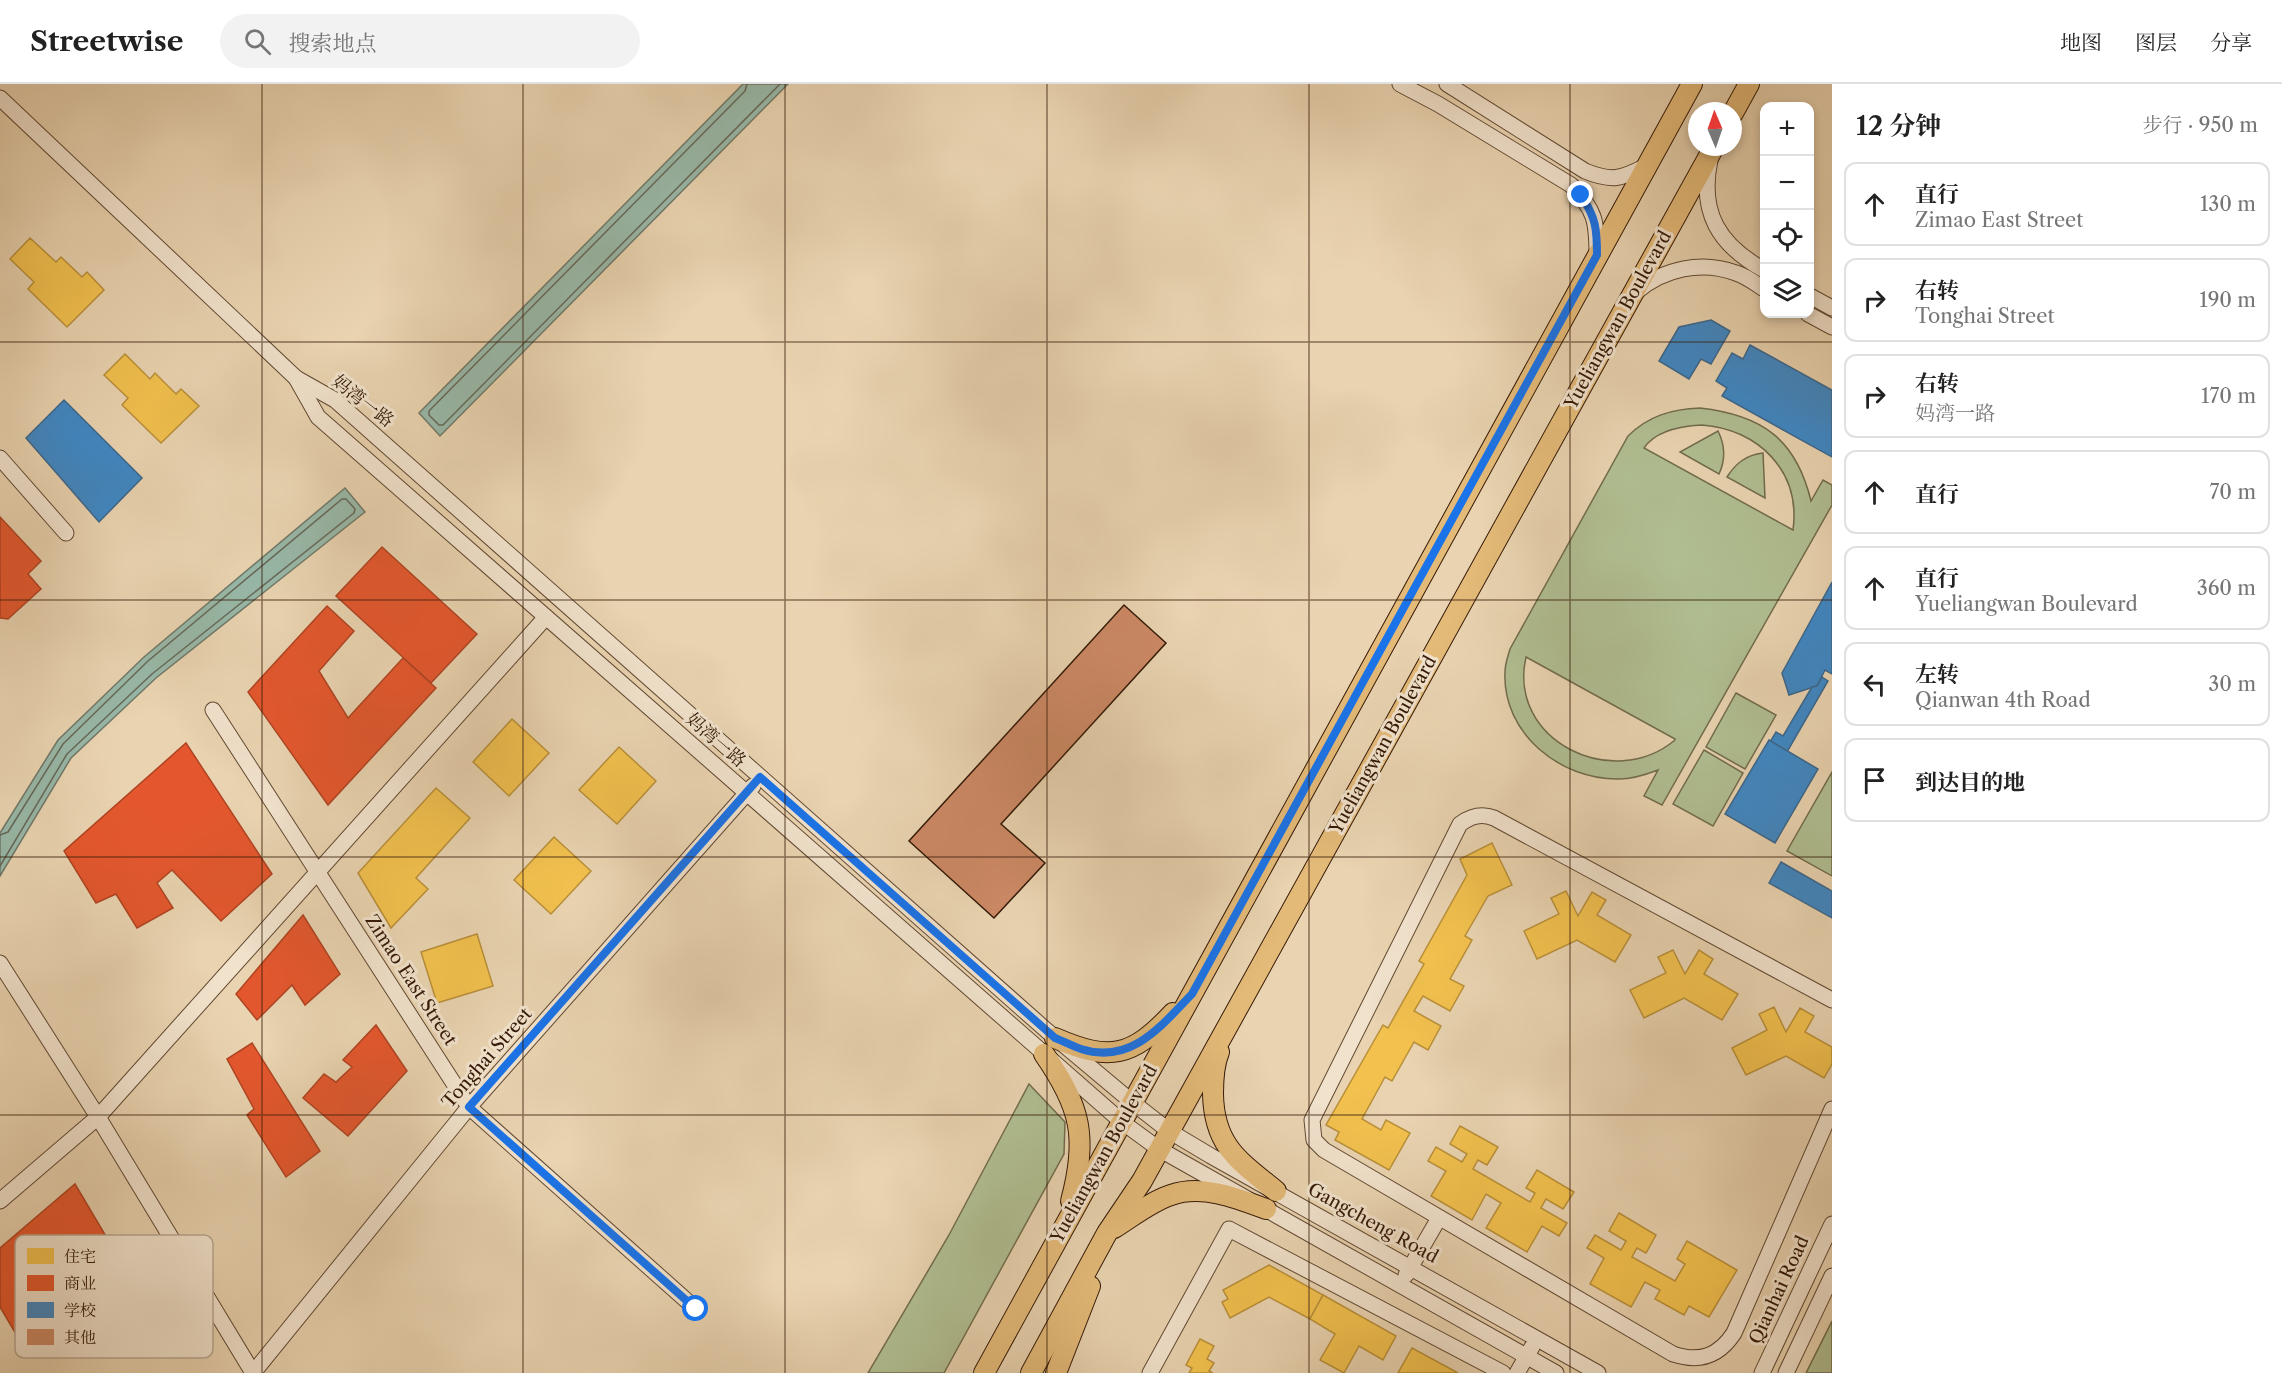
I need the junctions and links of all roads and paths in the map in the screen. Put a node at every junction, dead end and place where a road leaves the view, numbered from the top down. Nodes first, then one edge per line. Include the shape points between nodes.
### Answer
1 (1400, 84) edge
2 (1447, 84) edge
3 (1692, 84) edge
4 (1749, 84) edge
5 (0, 98) edge
6 (1739, 102) edge
7 (1710, 156) edge
8 (1712, 156) edge
9 (1646, 166) junction
10 (1597, 255) junction
11 (1760, 267) edge
12 (1760, 286) edge
13 (1631, 296) junction
14 (1814, 299) edge
15 (1832, 308) edge
16 (1814, 317) edge
17 (1832, 327) edge
18 (296, 378) junction
19 (0, 458) edge
20 (66, 533) dead end
21 (546, 617) junction
22 (213, 710) dead end
23 (760, 777) junction
24 (746, 793) junction
25 (318, 872) junction
26 (0, 963) edge
27 (1192, 994) junction
28 (1832, 1000) edge
29 (1229, 1023) junction
30 (1050, 1046) junction
31 (1132, 1102) junction
32 (469, 1107) junction
33 (1832, 1109) edge
34 (98, 1117) junction
35 (1122, 1122) junction
36 (1169, 1131) junction
37 (1159, 1149) junction
38 (1276, 1191) junction
39 (0, 1201) edge
40 (1266, 1209) junction
41 (1439, 1218) junction
42 (1832, 1224) edge
43 (1062, 1230) junction
44 (1107, 1233) junction
45 (169, 1235) edge
46 (1096, 1253) junction
47 (1410, 1267) junction
48 (1832, 1276) edge
49 (1400, 1285) junction
50 (213, 1307) edge
51 (696, 1309) dead end
52 (1537, 1338) junction
53 (1527, 1356) junction
54 (253, 1373) edge
55 (984, 1373) edge
56 (1031, 1373) edge
57 (1056, 1373) edge
58 (1150, 1373) edge
59 (1503, 1373) edge
60 (1517, 1373) edge
61 (1556, 1373) edge
62 (1598, 1373) edge
63 (1762, 1373) edge
64 (1786, 1373) edge

1 - 10 street via 1570,185 1592,211 1597,227
2 - 9 street via 1585,171 1612,179
3 - 9 main road, Yueliangwan Boulevard
4 - 6 main road
5 - 18 street, 妈湾一路
7 - 13 main road, Yueliangwan Boulevard
8 - 11 street via 1707,195 1717,230 1731,248
9 - 10 main road, Yueliangwan Boulevard
10 - 27 main road, Yueliangwan Boulevard
12 - 13 street via 1720,268 1698,267 1650,280
13 - 29 main road, Yueliangwan Boulevard
14 - 15 street
16 - 17 street
18 - 21 street, 妈湾一路 via 318,417
18 - 23 street, 妈湾一路 via 335,400
19 - 20 street
21 - 24 street, 妈湾一路
21 - 25 street
22 - 25 street, Zimao East Street
23 - 24 street, Tonghai Street
23 - 30 street, 妈湾一路
24 - 30 street, 妈湾一路
24 - 32 street, Tonghai Street
25 - 32 street, Zimao East Street
25 - 34 street
26 - 34 street
27 - 30 main road via 1146,1040 1129,1048 1105,1053
27 - 31 main road, Yueliangwan Boulevard
28 - 41 street via 1494,818 1469,818 1460,824 1312,1120 1314,1140 1324,1150
29 - 36 main road, Yueliangwan Boulevard
29 - 38 main road via 1217,1056 1213,1084 1218,1130 1241,1163
30 - 31 street, 妈湾一路
30 - 35 street, 妈湾一路
30 - 43 main road via 1080,1128 1078,1171
31 - 35 main road, Yueliangwan Boulevard
31 - 36 street, Gangcheng Road
32 - 51 street, Zimao East Street
32 - 54 street, Tonghai Street
33 - 41 street via 1734,1333 1724,1347 1709,1355 1685,1358 1673,1354
34 - 39 street
34 - 45 street
35 - 37 street
35 - 43 main road, Yueliangwan Boulevard
36 - 37 main road, Yueliangwan Boulevard
36 - 38 street, Gangcheng Road
37 - 40 street
37 - 44 main road, Yueliangwan Boulevard
38 - 47 street, Gangcheng Road
40 - 44 main road via 1216,1193 1172,1194
40 - 49 street
41 - 47 street
42 - 63 street, Qianhai Road
43 - 55 main road, Yueliangwan Boulevard
44 - 46 main road, Yueliangwan Boulevard
46 - 56 main road, Yueliangwan Boulevard
46 - 57 main road via 1091,1285
47 - 49 street
47 - 52 street, Gangcheng Road
48 - 64 street
49 - 53 street
50 - 54 street
52 - 53 street
52 - 62 street, Gangcheng Road
53 - 60 street
53 - 61 street
58 - 59 street via 1229,1228

